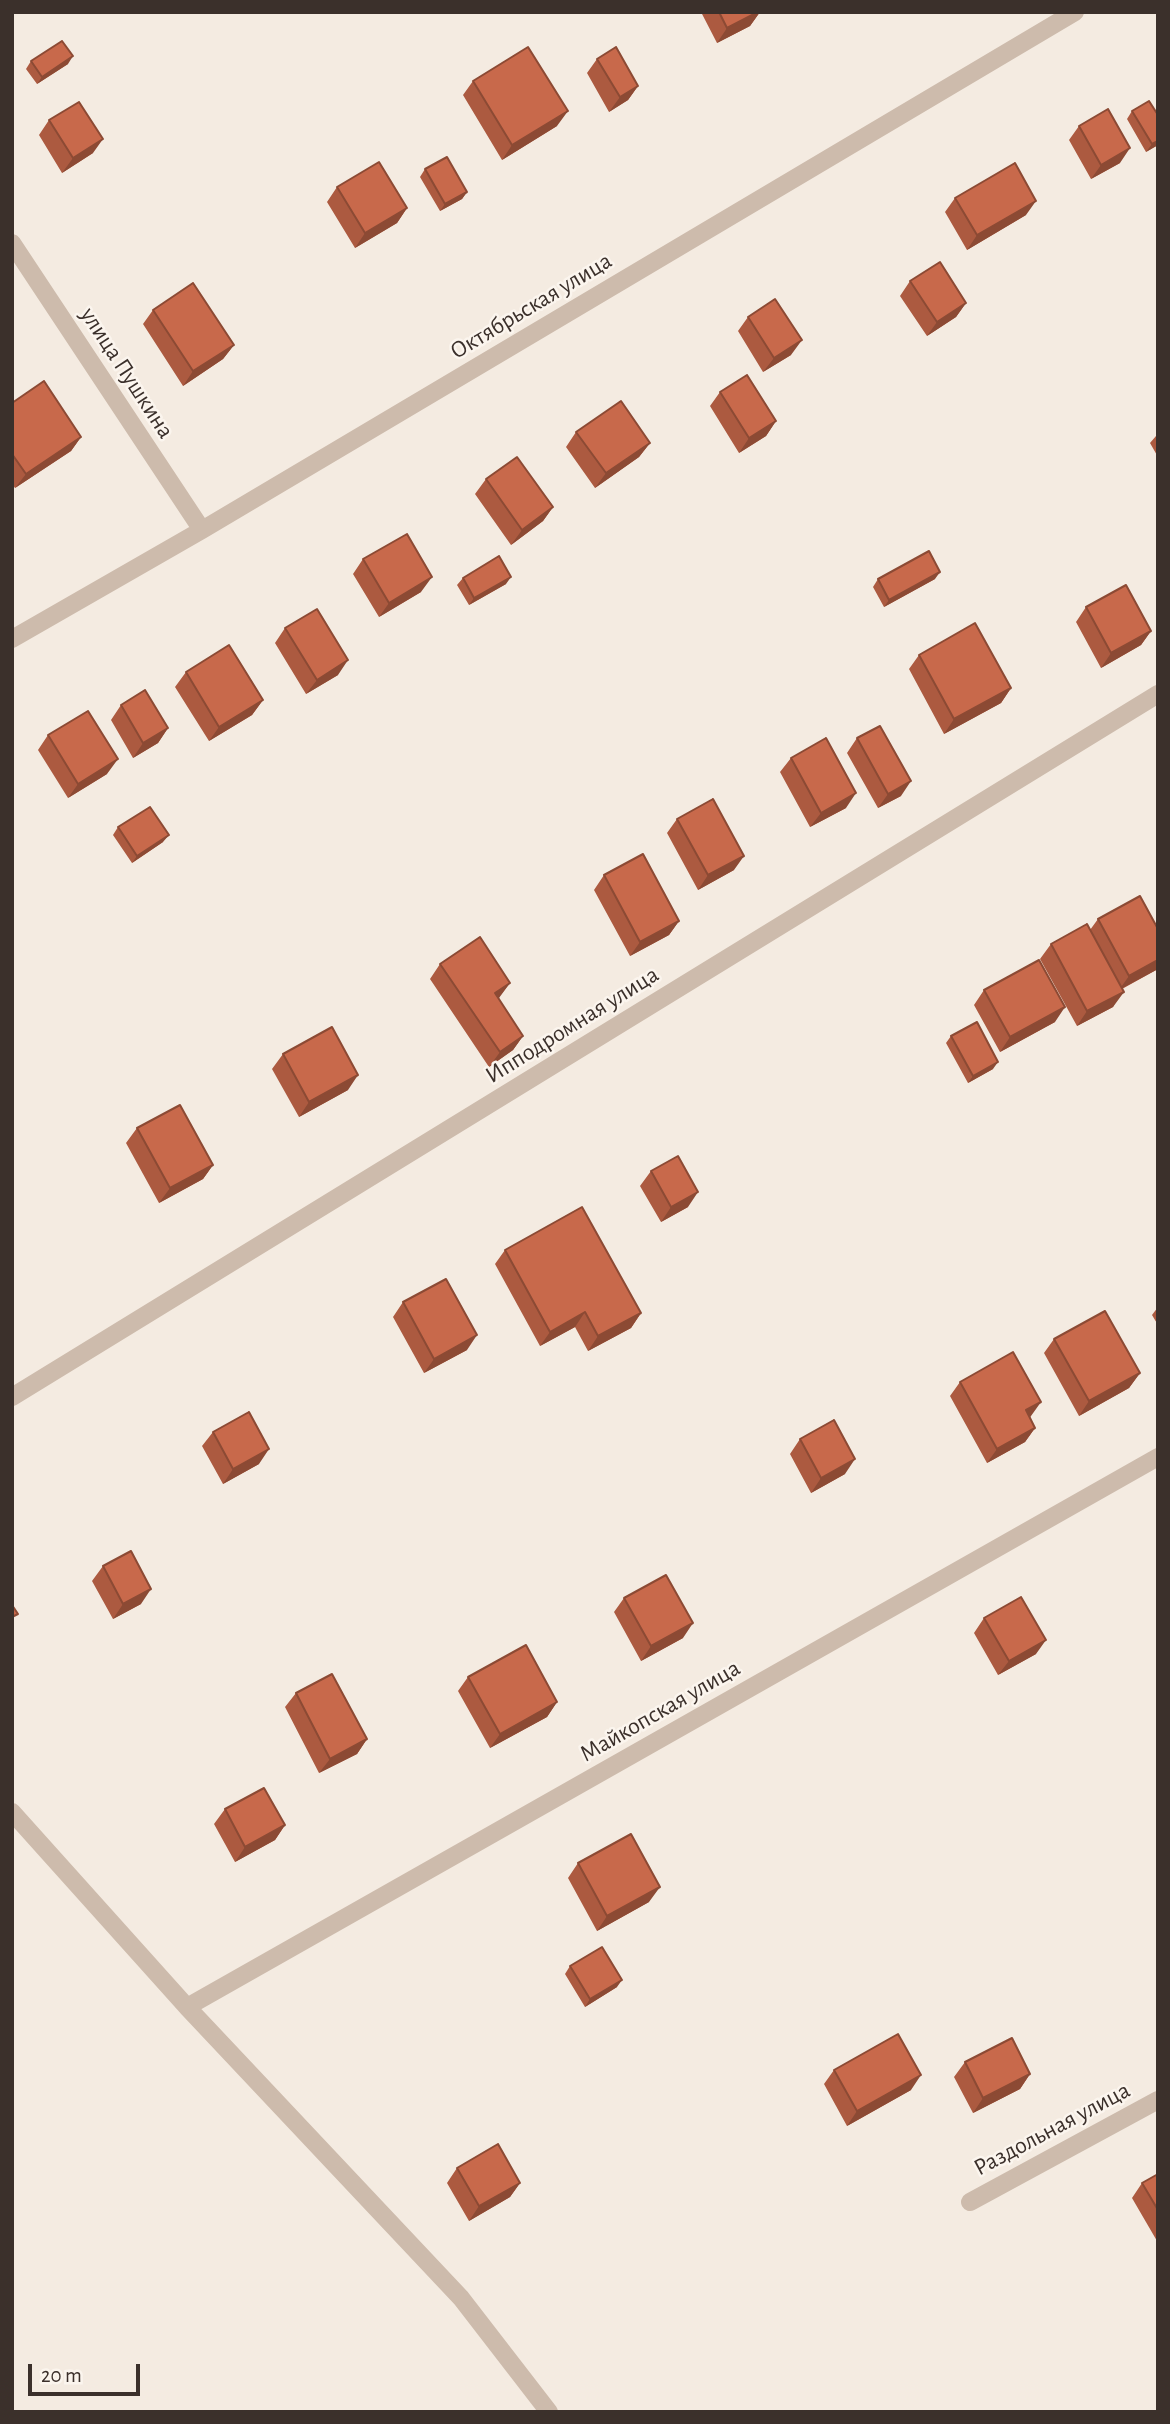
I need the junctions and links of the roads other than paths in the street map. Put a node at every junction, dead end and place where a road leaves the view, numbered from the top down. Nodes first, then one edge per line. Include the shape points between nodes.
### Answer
1 (1074, 12) edge
2 (12, 243) edge
3 (202, 530) junction
4 (12, 639) edge
5 (1158, 694) edge
6 (12, 1397) edge
7 (1158, 1457) edge
8 (12, 1812) edge
9 (187, 2007) junction
10 (1158, 2100) edge
11 (970, 2202) dead end
12 (549, 2412) edge

1 - 3 street, Октябрьская улица
2 - 3 street, улица Пушкина
3 - 4 street, Октябрьская улица
5 - 6 street, Ипподромная улица
7 - 9 street, Майкопская улица
8 - 9 street
9 - 12 street via 461,2298
10 - 11 street, Раздольная улица

